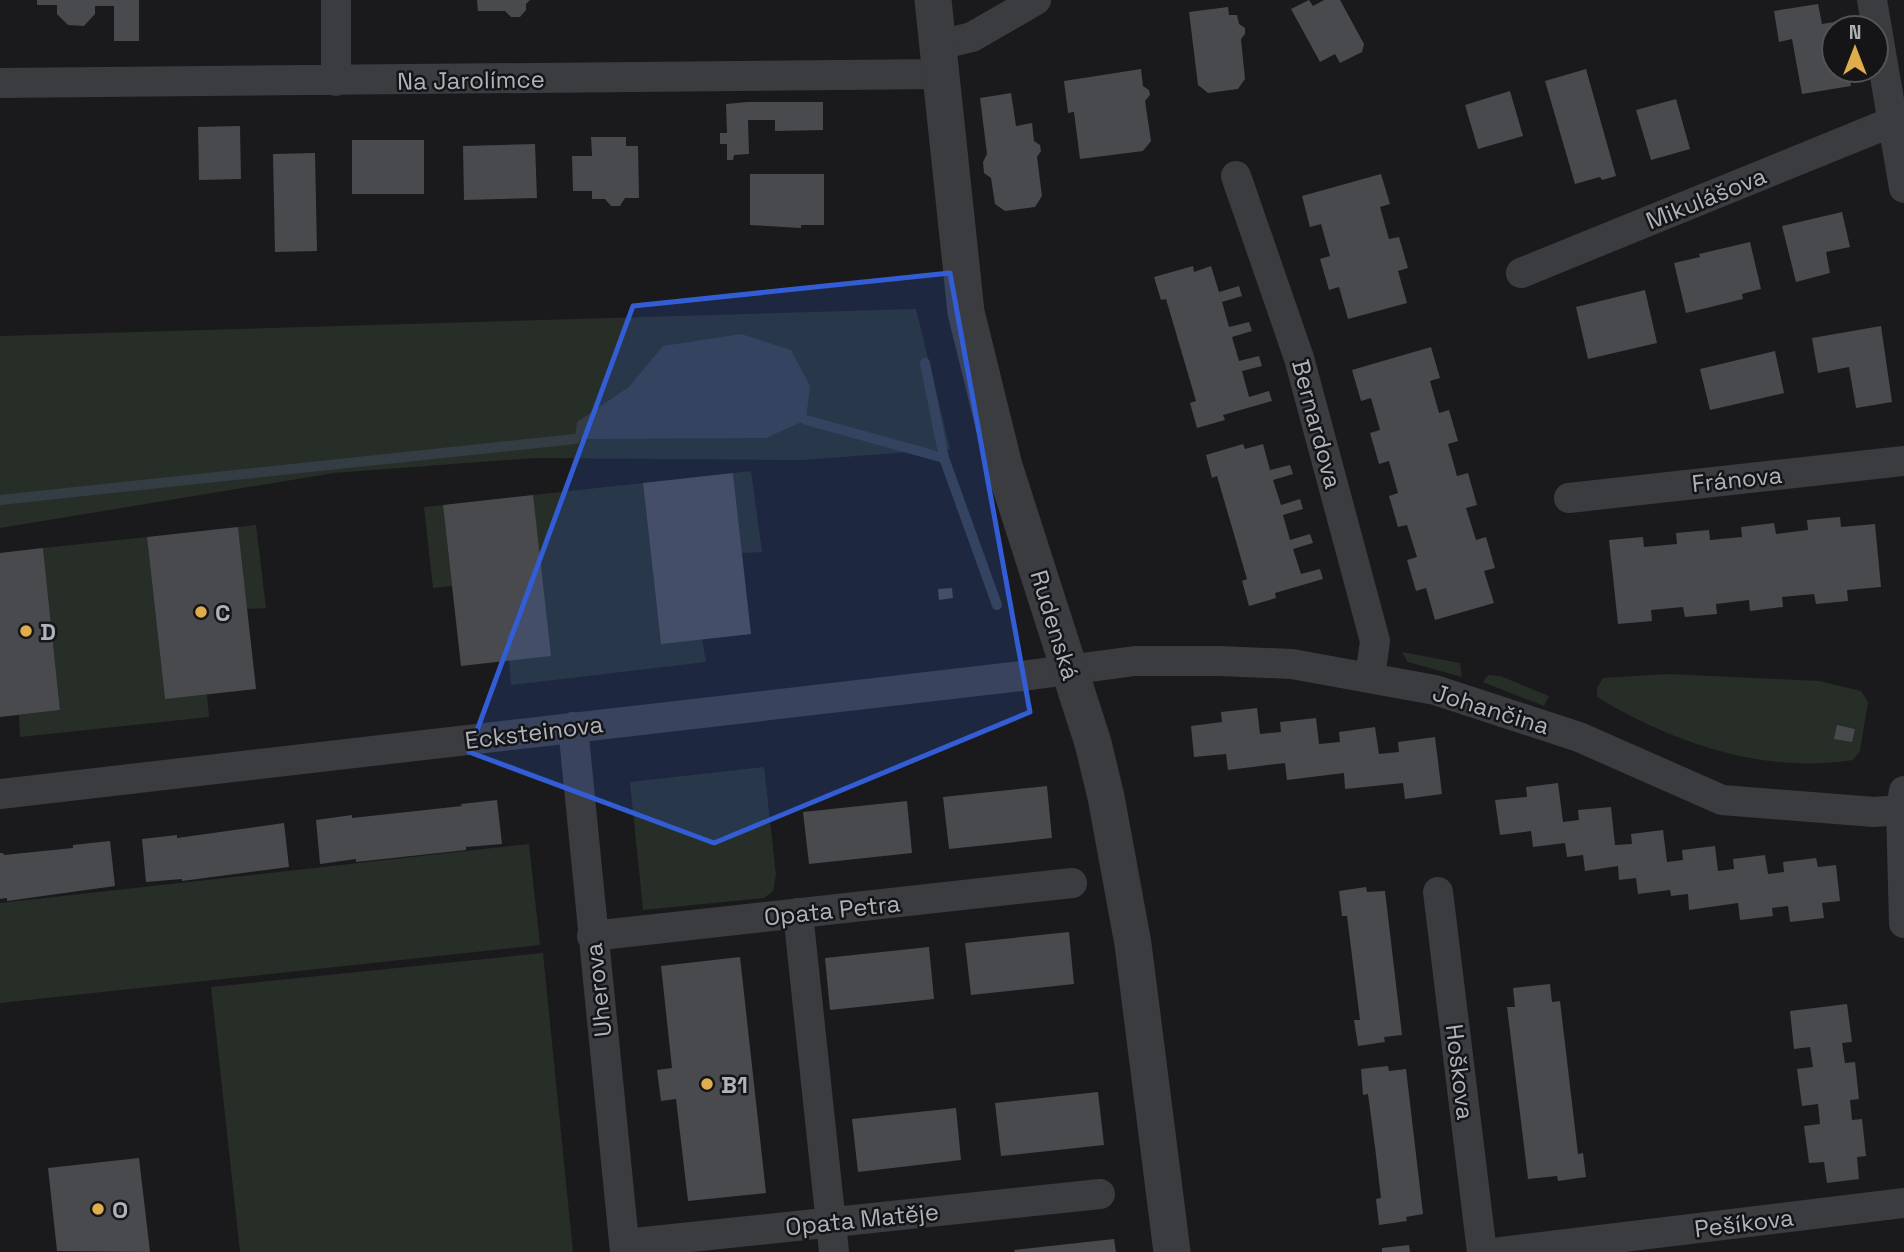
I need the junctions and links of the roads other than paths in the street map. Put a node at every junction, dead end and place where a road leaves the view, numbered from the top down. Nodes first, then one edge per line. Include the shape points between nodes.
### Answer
1 (336, 0) edge
2 (933, 0) edge
3 (1037, 0) edge
4 (1872, 0) edge
5 (940, 60) junction
6 (336, 81) junction
7 (0, 83) edge
8 (1898, 118) edge
9 (1236, 176) dead end
10 (1904, 188) edge
11 (1521, 273) dead end
12 (1904, 461) edge
13 (1569, 498) dead end
14 (1069, 671) junction
15 (1370, 678) junction
16 (573, 727) junction
17 (0, 794) edge
18 (1902, 800) edge
19 (1072, 883) dead end
20 (1438, 892) dead end
21 (798, 914) junction
22 (1904, 923) edge
23 (592, 936) junction
24 (1100, 1194) dead end
25 (1904, 1203) edge
26 (831, 1222) junction
27 (625, 1248) edge
28 (834, 1252) edge
29 (1172, 1252) edge
30 (1482, 1252) edge
31 (1500, 1252) edge

1 - 6 street
2 - 5 street, Rudenská
3 - 5 street, Na Jarolímce
4 - 8 street
5 - 6 street, Na Jarolímce
5 - 14 street, Rudenská via 966,312 1004,466
6 - 7 street, Na Jarolímce
8 - 10 street
8 - 11 street, Mikulášova
9 - 15 street, Bernardova via 1303,371 1375,641
12 - 13 street, Fránova
14 - 15 street, Johančina via 1135,661 1218,661 1292,664
14 - 16 street, Ecksteinova
14 - 29 street, Rudenská via 1093,743 1133,944
15 - 18 street, Johančina via 1435,690 1579,737 1722,800 1874,812
16 - 17 street, Ecksteinova
16 - 23 street, Uherova
18 - 22 street
19 - 21 street, Opata Petra
20 - 30 street, Hoškova
21 - 23 street, Opata Petra
21 - 26 street
23 - 27 street, Uherova
24 - 26 street, Opata Matěje
25 - 31 street, Pešíkova
26 - 27 street, Opata Matěje
26 - 28 street

